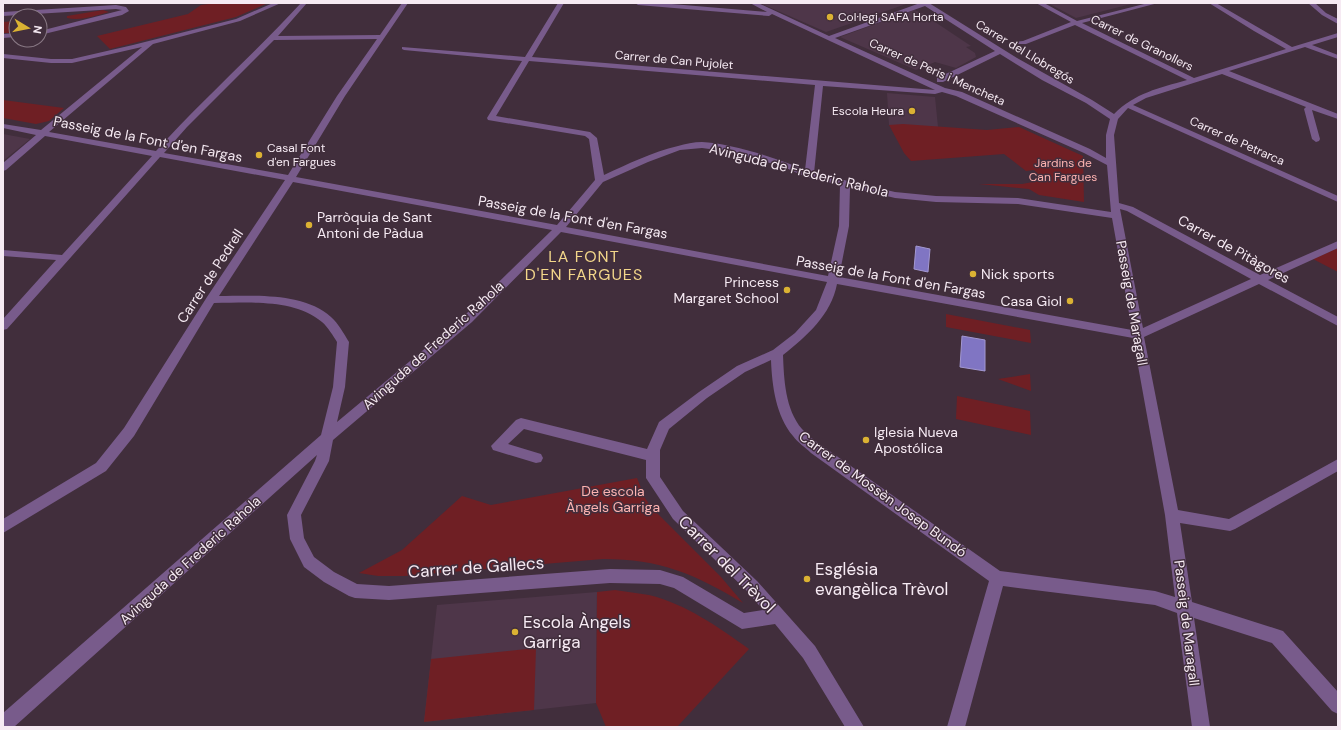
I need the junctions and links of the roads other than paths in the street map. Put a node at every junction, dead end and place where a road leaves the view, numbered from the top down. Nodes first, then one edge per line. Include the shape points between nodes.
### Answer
1 (278, 3) edge
2 (304, 3) edge
3 (405, 3) edge
4 (560, 3) edge
5 (638, 3) edge
6 (753, 3) edge
7 (925, 3) edge
8 (1039, 3) edge
9 (1155, 3) edge
10 (1212, 3) edge
11 (1311, 3) edge
12 (48, 10) edge
13 (779, 15) junction
14 (1338, 22) edge
15 (1075, 23) junction
16 (48, 31) edge
17 (1338, 35) edge
18 (381, 37) junction
19 (272, 38) junction
20 (829, 38) junction
21 (152, 42) junction
22 (1015, 43) dead end
23 (1305, 45) junction
24 (404, 48) dead end
25 (1291, 49) junction
26 (1000, 51) junction
27 (3, 56) edge
28 (1338, 57) edge
29 (528, 59) junction
30 (1222, 71) junction
31 (940, 80) dead end
32 (1193, 80) junction
33 (819, 84) junction
34 (942, 90) junction
35 (1127, 104) junction
36 (1308, 109) dead end
37 (1338, 117) edge
38 (1114, 118) junction
39 (3, 126) edge
40 (43, 134) junction
41 (1316, 139) dead end
42 (156, 155) junction
43 (1111, 164) junction
44 (3, 168) edge
45 (809, 175) junction
46 (290, 180) junction
47 (600, 180) junction
48 (845, 184) junction
49 (1338, 199) edge
50 (1115, 205) junction
51 (1116, 216) junction
52 (560, 228) junction
53 (1338, 244) edge
54 (3, 253) edge
55 (65, 258) junction
56 (833, 280) junction
57 (1262, 280) junction
58 (211, 300) junction
59 (1338, 322) edge
60 (3, 326) edge
61 (1138, 336) junction
62 (777, 353) junction
63 (328, 438) junction
64 (653, 456) junction
65 (536, 458) dead end
66 (1338, 464) edge
67 (1172, 515) junction
68 (3, 527) edge
69 (997, 578) junction
70 (1185, 607) junction
71 (778, 616) junction
72 (1338, 705) edge
73 (3, 725) edge
74 (855, 727) edge
75 (956, 727) edge
76 (1200, 727) edge

1 - 21 street via 238,20
2 - 19 street
3 - 18 street, Carrer de Pedrell
4 - 29 street
5 - 13 street
6 - 13 street, Carrer de Peris i Mencheta
7 - 20 street
7 - 26 street, Carrer del Llobregós
8 - 15 street, Carrer de Granollers
9 - 15 street
10 - 25 street
11 - 14 street
12 - 16 street via 116,7 124,8 126,11
13 - 20 street, Carrer de Peris i Mencheta
15 - 22 street via 1024,43
15 - 32 street, Carrer de Granollers
17 - 23 street
18 - 19 street
18 - 46 street, Carrer de Pedrell via 341,96
19 - 42 street
20 - 34 street, Carrer de Peris i Mencheta
21 - 27 street via 72,61
21 - 40 street
23 - 25 street
23 - 28 street
24 - 29 street, Carrer de Can Pujolet
25 - 30 street
26 - 31 street
26 - 38 street, Carrer del Llobregós via 1099,106
29 - 33 street, Carrer de Can Pujolet
29 - 47 street via 491,118 587,134 594,138
30 - 32 street
30 - 37 street
32 - 35 street via 1142,96
33 - 34 street, Carrer de Can Pujolet via 935,92
33 - 45 street
34 - 43 street, Carrer de Peris i Mencheta via 959,94
35 - 38 street
35 - 49 street, Carrer de Petrarca
36 - 41 street
38 - 43 street, Passeig de Maragall via 1110,135
39 - 40 street, Passeig de la Font d'en Fargas
40 - 42 street, Passeig de la Font d'en Fargas
40 - 44 street
42 - 46 street, Passeig de la Font d'en Fargas
42 - 55 street
43 - 50 street, Passeig de Maragall
45 - 47 street, Avinguda de Frederic Rahola via 780,163 733,150 702,145 679,148
45 - 48 street, Avinguda de Frederic Rahola
46 - 52 street, Passeig de la Font d'en Fargas
46 - 58 street, Carrer de Pedrell
47 - 52 street, Avinguda de Frederic Rahola
48 - 51 street, Avinguda de Frederic Rahola via 902,195 936,199 1018,201
48 - 56 street via 844,226
50 - 51 street, Passeig de Maragall
50 - 57 street, Carrer de Pitàgores via 1130,209
51 - 61 street, Passeig de Maragall
52 - 56 street, Passeig de la Font d'en Fargas
52 - 63 street, Avinguda de Frederic Rahola via 468,319
53 - 57 street
54 - 55 street
55 - 60 street
56 - 61 street, Passeig de la Font d'en Fargas
56 - 62 street via 821,312
57 - 59 street, Carrer de Pitàgores
57 - 61 street
58 - 63 street, Carrer de Gallecs via 259,299 302,305 327,320 343,342 339,387
58 - 68 street, Carrer de Pedrell via 129,432 101,467
61 - 67 street, Passeig de Maragall
62 - 64 street, Carrer del Trèvol via 741,369 664,426 653,450
62 - 69 street, Carrer de Mossèn Josep Bundó via 777,373 784,405 794,429 816,449
63 - 71 street, Carrer de Gallecs via 322,461 294,515 297,539 310,562 329,577 355,591 389,593 610,576 660,577 678,582 742,621
63 - 73 street, Avinguda de Frederic Rahola
64 - 65 street via 521,423 498,446
64 - 71 street, Carrer del Trèvol via 653,478 678,515 752,586
66 - 67 street via 1230,525
67 - 70 street, Passeig de Maragall
69 - 70 street, Carrer de Mossèn Josep Bundó via 1155,598
69 - 75 street
70 - 72 street, Carrer de Mossèn Josep Bundó via 1277,637
70 - 76 street, Passeig de Maragall
71 - 74 street, Carrer del Trèvol via 809,652

